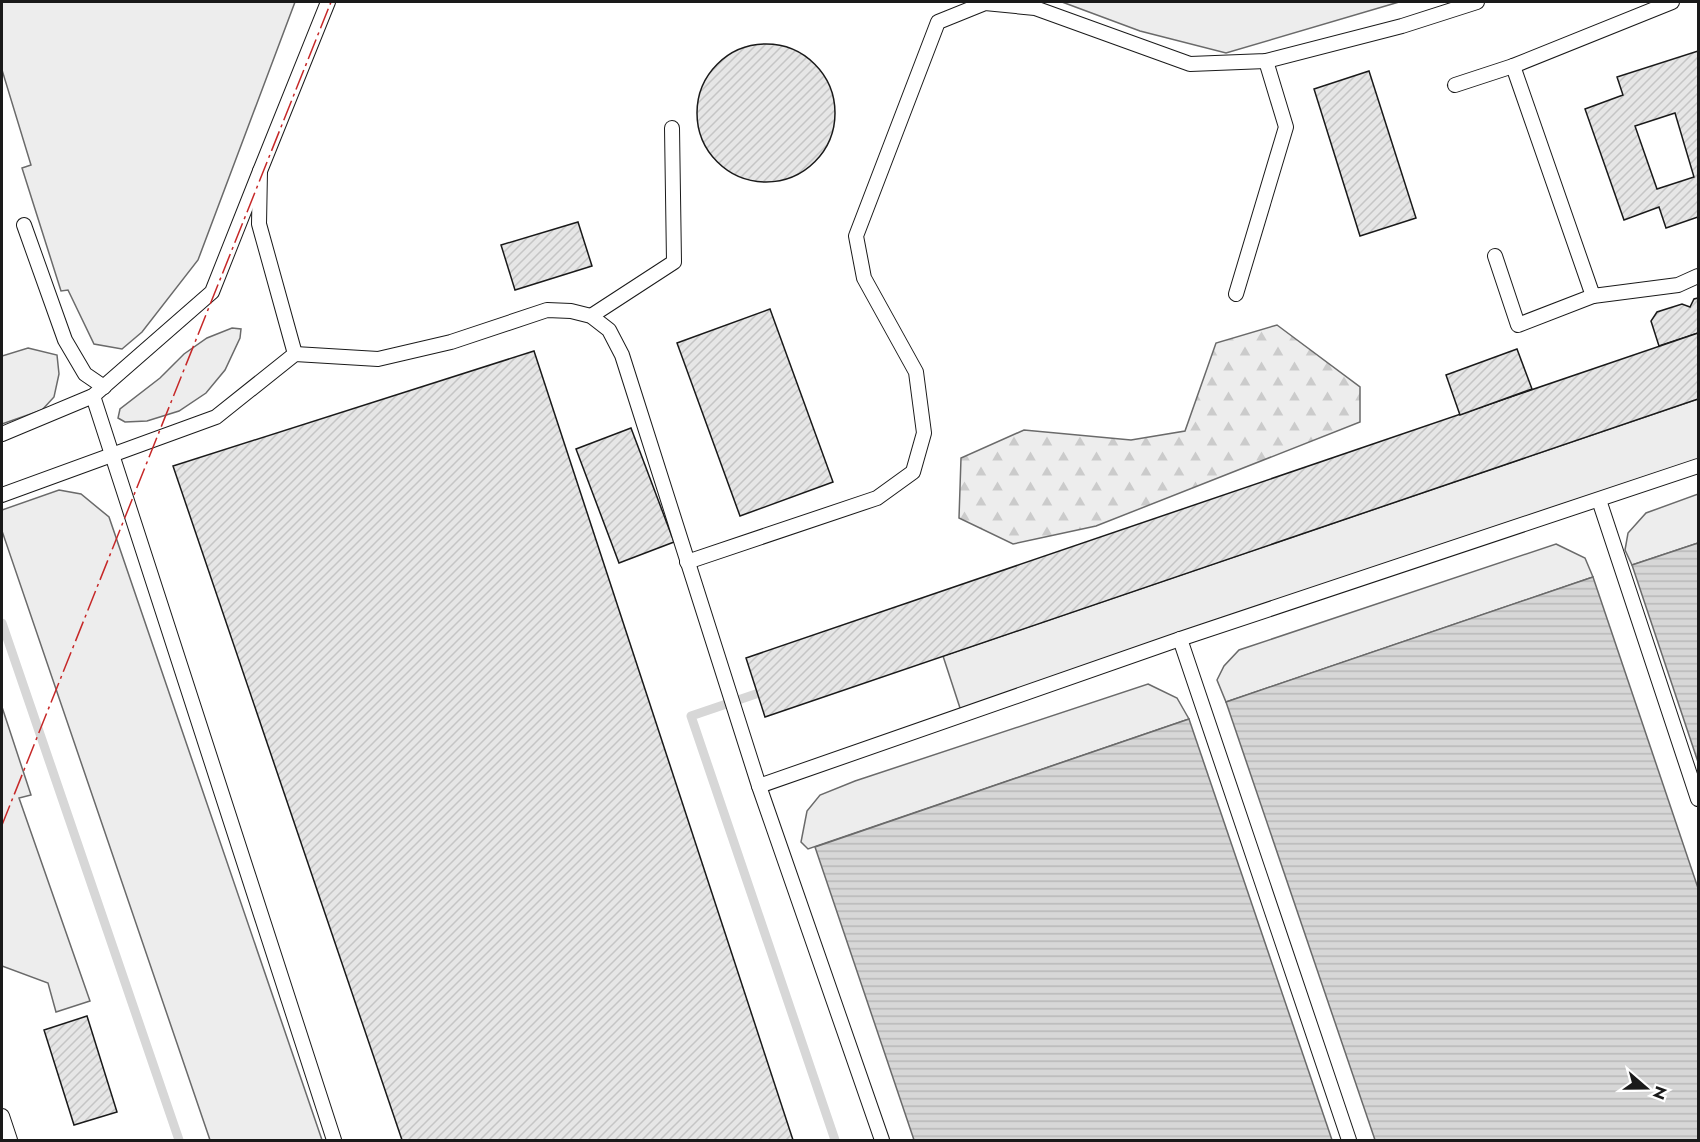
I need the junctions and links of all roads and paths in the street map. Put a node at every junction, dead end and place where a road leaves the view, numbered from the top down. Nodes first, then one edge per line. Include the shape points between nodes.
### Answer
1 (328, 2) edge
2 (1477, 2) edge
3 (1672, 2) edge
4 (1266, 61) junction
5 (1512, 66) junction
6 (1455, 85) dead end
7 (672, 128) dead end
8 (260, 171) junction
9 (24, 225) dead end
10 (1495, 256) dead end
11 (1698, 276) edge
12 (1236, 294) dead end
13 (1593, 296) junction
14 (591, 316) junction
15 (295, 354) junction
16 (98, 391) junction
17 (2, 434) edge
18 (111, 457) junction
19 (1698, 466) edge
20 (2, 495) edge
21 (1599, 500) junction
22 (687, 562) junction
23 (1180, 639) junction
24 (759, 786) junction
25 (1698, 799) edge
26 (2, 1116) edge
27 (10, 1140) edge
28 (334, 1140) edge
29 (882, 1140) edge
30 (1349, 1140) edge

1 - 8 lane
2 - 4 lane
3 - 5 lane
4 - 12 lane via 1286,127
4 - 22 lane via 1190,64 1035,8 985,3 938,22 856,237 864,278 916,372 924,434 913,472 877,498
5 - 6 lane
5 - 13 lane
7 - 14 lane via 674,262
8 - 15 lane via 259,224
8 - 16 lane via 212,292
9 - 16 lane via 65,340
10 - 13 lane via 1518,325
11 - 13 lane via 1678,285
14 - 15 lane via 572,310 547,310 451,342 378,359
14 - 22 lane via 609,330 622,355
15 - 18 lane via 216,417
16 - 17 lane
16 - 18 lane
18 - 20 lane
18 - 28 lane
19 - 21 lane
21 - 23 lane
21 - 25 lane
22 - 24 lane
23 - 24 lane
23 - 30 lane
24 - 29 lane
26 - 27 lane

